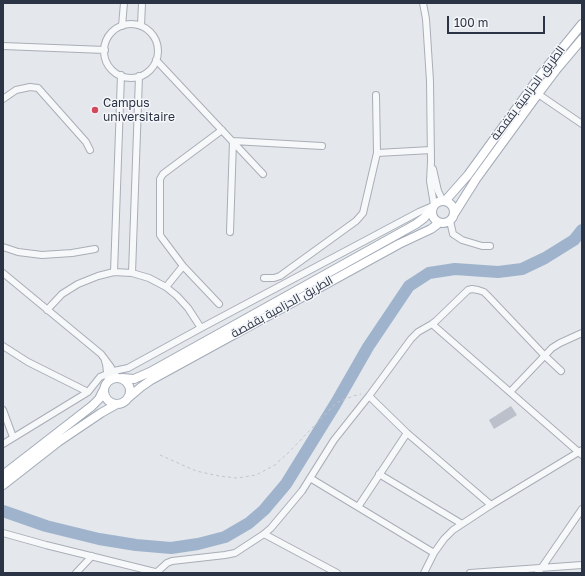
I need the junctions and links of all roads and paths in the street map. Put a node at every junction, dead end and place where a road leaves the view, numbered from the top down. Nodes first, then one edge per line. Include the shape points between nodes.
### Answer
1 (124, 3) edge
2 (142, 3) edge
3 (423, 3) edge
4 (582, 24) edge
5 (122, 26) junction
6 (141, 26) junction
7 (582, 39) edge
8 (3, 46) edge
9 (105, 50) junction
10 (156, 60) junction
11 (121, 75) junction
12 (139, 76) junction
13 (538, 94) junction
14 (376, 95) dead end
15 (3, 99) edge
16 (582, 124) edge
17 (222, 130) junction
18 (233, 141) junction
19 (322, 146) dead end
20 (90, 150) dead end
21 (431, 150) junction
22 (377, 153) junction
23 (431, 162) junction
24 (263, 174) dead end
25 (444, 201) junction
26 (433, 207) junction
27 (452, 217) junction
28 (439, 223) junction
29 (230, 232) dead end
30 (3, 246) edge
31 (490, 246) dead end
32 (95, 249) dead end
33 (183, 266) junction
34 (114, 272) junction
35 (3, 273) edge
36 (132, 273) junction
37 (264, 278) dead end
38 (166, 287) junction
39 (219, 304) dead end
40 (46, 310) junction
41 (432, 324) junction
42 (201, 328) junction
43 (582, 334) edge
44 (4, 350) edge
45 (544, 356) junction
46 (561, 370) dead end
47 (114, 376) junction
48 (103, 390) junction
49 (88, 392) junction
50 (510, 392) junction
51 (369, 396) junction
52 (128, 398) junction
53 (117, 404) junction
54 (3, 410) edge
55 (407, 433) junction
56 (13, 438) junction
57 (3, 444) edge
58 (581, 452) edge
59 (160, 455) dead end
60 (379, 474) junction
61 (3, 475) edge
62 (310, 478) junction
63 (3, 485) edge
64 (491, 505) junction
65 (358, 506) junction
66 (582, 509) edge
67 (462, 524) junction
68 (3, 533) edge
69 (264, 534) junction
70 (434, 553) junction
71 (92, 556) junction
72 (582, 565) edge
73 (539, 570) edge
74 (76, 573) edge
75 (157, 573) edge
76 (338, 573) edge
77 (424, 573) edge
78 (470, 573) edge

1 - 5 street
2 - 6 street
3 - 21 street via 430,81
4 - 25 main road, الطريق الحزامية بقفصة via 542,73 468,175
5 - 6 street
5 - 9 street via 110,35
6 - 10 street via 156,40
7 - 13 main road, الطريق الحزامية بقفصة
8 - 9 street
9 - 11 street via 109,65
10 - 12 street via 146,73
10 - 17 street
11 - 12 street
11 - 34 street
12 - 36 street
13 - 16 street
13 - 27 main road, الطريق الحزامية بقفصة via 476,179
14 - 22 street
15 - 20 street via 16,90 38,88 86,142
17 - 18 street
17 - 33 street via 163,174 160,179 160,235
18 - 19 street
18 - 24 street
18 - 29 street
21 - 22 street
21 - 23 street
22 - 37 street via 364,213 280,276
23 - 25 street via 438,191
23 - 26 street
25 - 26 main road
25 - 27 main road via 454,208
26 - 28 main road via 432,217
26 - 42 street via 419,212
26 - 47 main road, الطريق الحزامية بقفصة via 416,224 150,372 134,379
27 - 28 main road via 445,223
27 - 31 street via 453,234 462,240
28 - 52 main road, الطريق الحزامية بقفصة via 151,380
30 - 32 street via 18,252 42,255
33 - 38 street
33 - 39 street
34 - 36 street
34 - 40 street via 78,284 62,294
35 - 40 street
36 - 38 street
38 - 42 street via 188,308
40 - 47 street via 101,354
41 - 45 street via 465,292 478,290 489,296
41 - 50 street
41 - 51 street via 411,339
42 - 47 street
43 - 45 street via 555,345
44 - 49 street
45 - 46 street
45 - 50 street
47 - 48 main road
47 - 49 street via 100,376
47 - 52 main road via 128,383
48 - 53 main road via 108,401
48 - 61 main road via 92,406
49 - 56 street
50 - 58 street
51 - 55 street
51 - 59 path via 359,394 336,403 275,465 256,475 238,478 219,476 196,471
51 - 62 street via 334,440
52 - 53 main road
53 - 63 main road via 58,442
54 - 56 street
55 - 60 street
55 - 64 street
56 - 57 street
58 - 64 street
60 - 65 street
60 - 67 street
62 - 65 street
62 - 69 street via 290,506
64 - 67 street
65 - 70 street
66 - 73 street
67 - 70 street via 448,534
68 - 71 street
69 - 75 street via 235,553 172,561 166,563
69 - 76 street
70 - 77 street
71 - 74 street
71 - 75 street
72 - 73 street
73 - 78 street

